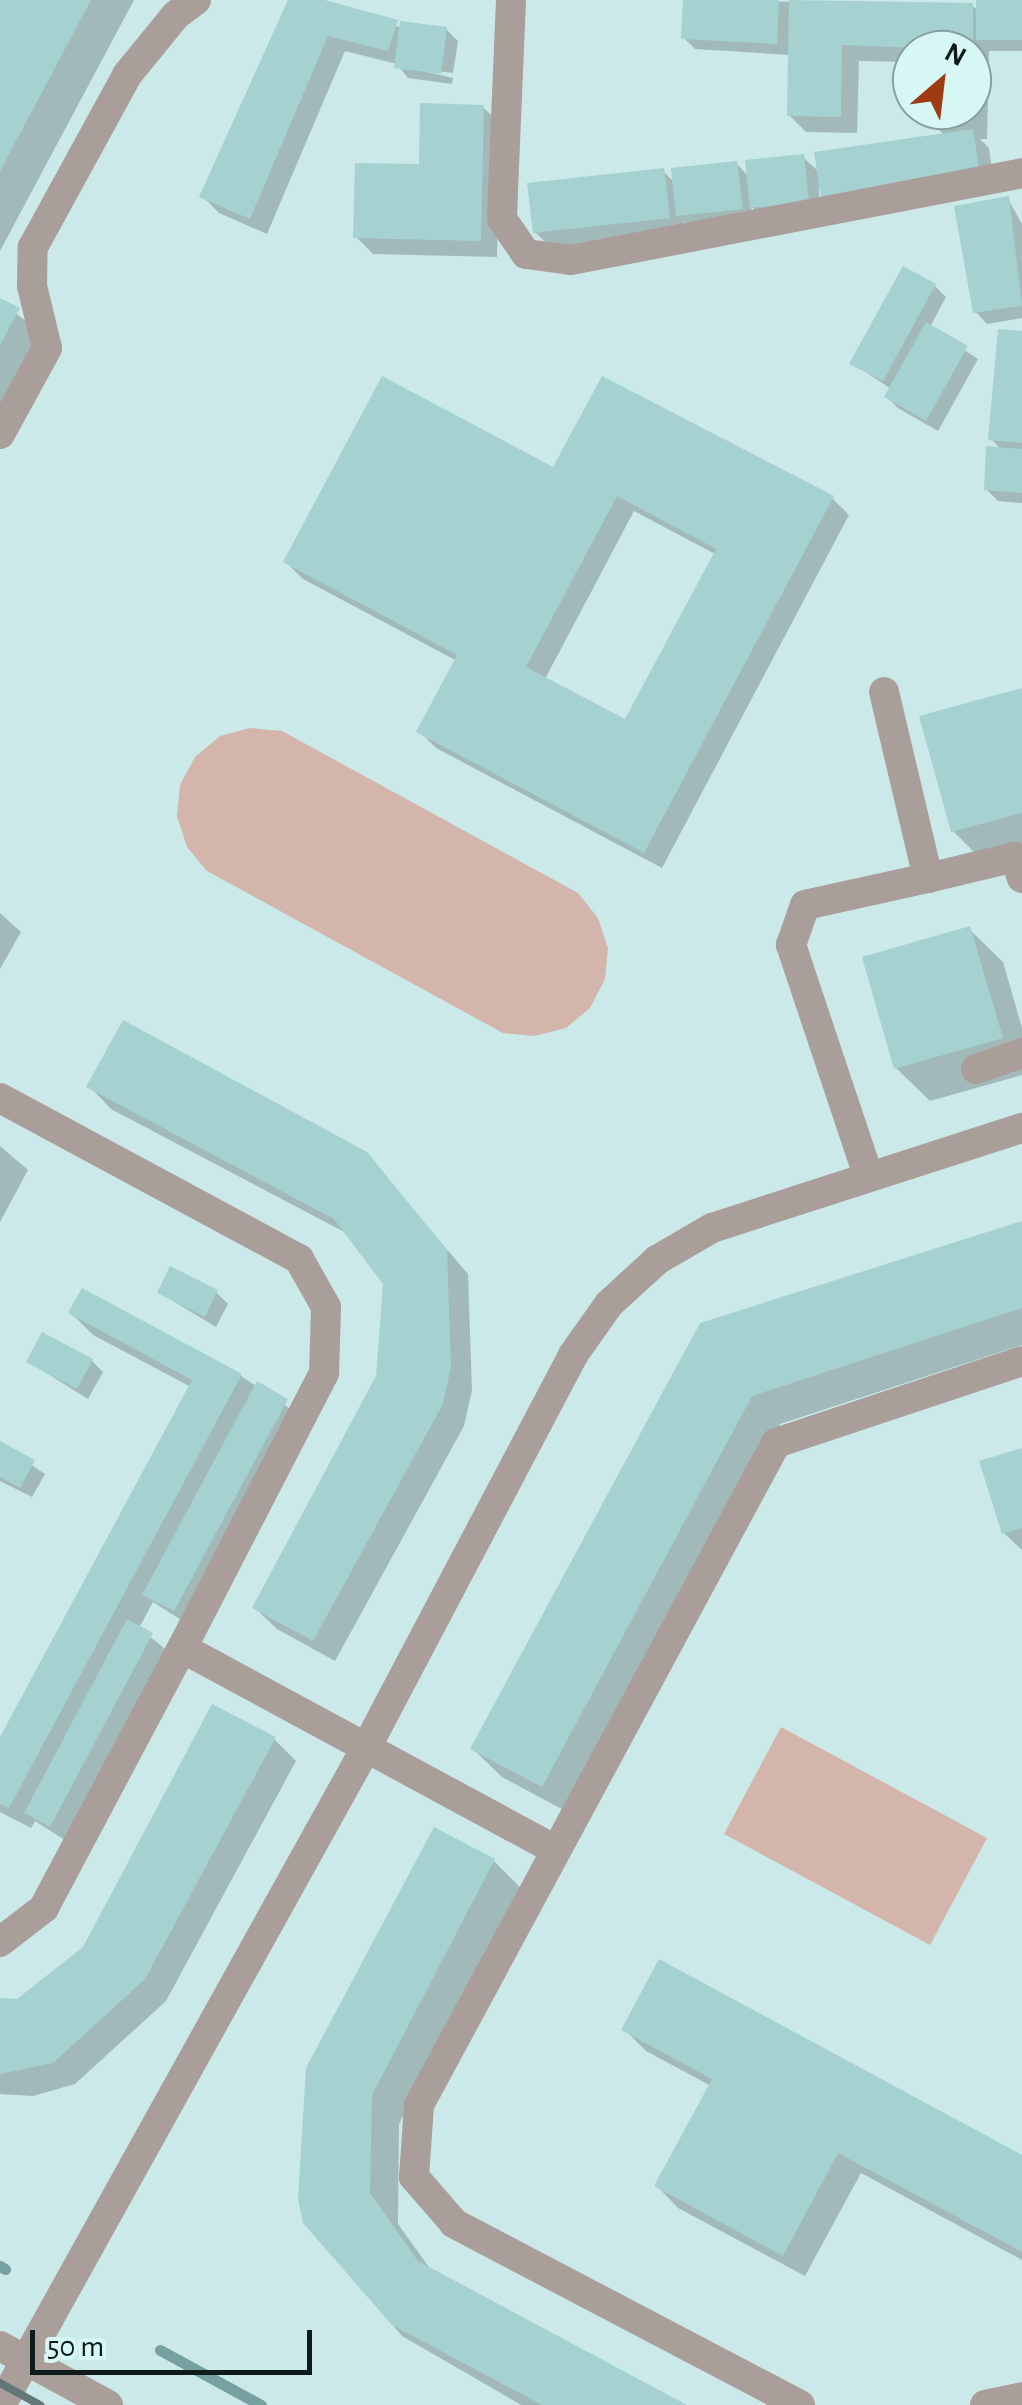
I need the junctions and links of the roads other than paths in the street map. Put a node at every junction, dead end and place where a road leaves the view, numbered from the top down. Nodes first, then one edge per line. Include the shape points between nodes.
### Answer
1 (196, 0) edge
2 (511, 0) edge
3 (1022, 173) edge
4 (0, 434) edge
5 (884, 692) dead end
6 (928, 878) junction
7 (1022, 878) edge
8 (1022, 1053) edge
9 (976, 1068) dead end
10 (0, 1098) edge
11 (1022, 1128) edge
12 (868, 1175) junction
13 (1022, 1361) edge
14 (182, 1648) junction
15 (366, 1748) junction
16 (555, 1850) junction
17 (0, 1942) edge
18 (13, 2353) edge
19 (1022, 2397) edge
20 (1, 2405) edge
21 (108, 2405) edge
22 (800, 2405) edge
23 (985, 2405) edge

1 - 4 street via 127,75 33,248 32,286 47,348
2 - 3 street via 502,219 526,254 571,260
5 - 6 street
6 - 7 street via 1015,857
6 - 12 street via 805,905 791,945
8 - 9 street
10 - 14 street via 299,1259 326,1306 324,1373
11 - 12 street
12 - 15 street via 771,1204 684,1242 610,1304 573,1355
13 - 16 street via 776,1443
14 - 15 street
14 - 17 street via 44,1908
15 - 16 street
15 - 18 street
16 - 22 street via 427,2084 413,2140 414,2177 454,2224
18 - 20 street
18 - 21 street
19 - 23 street

